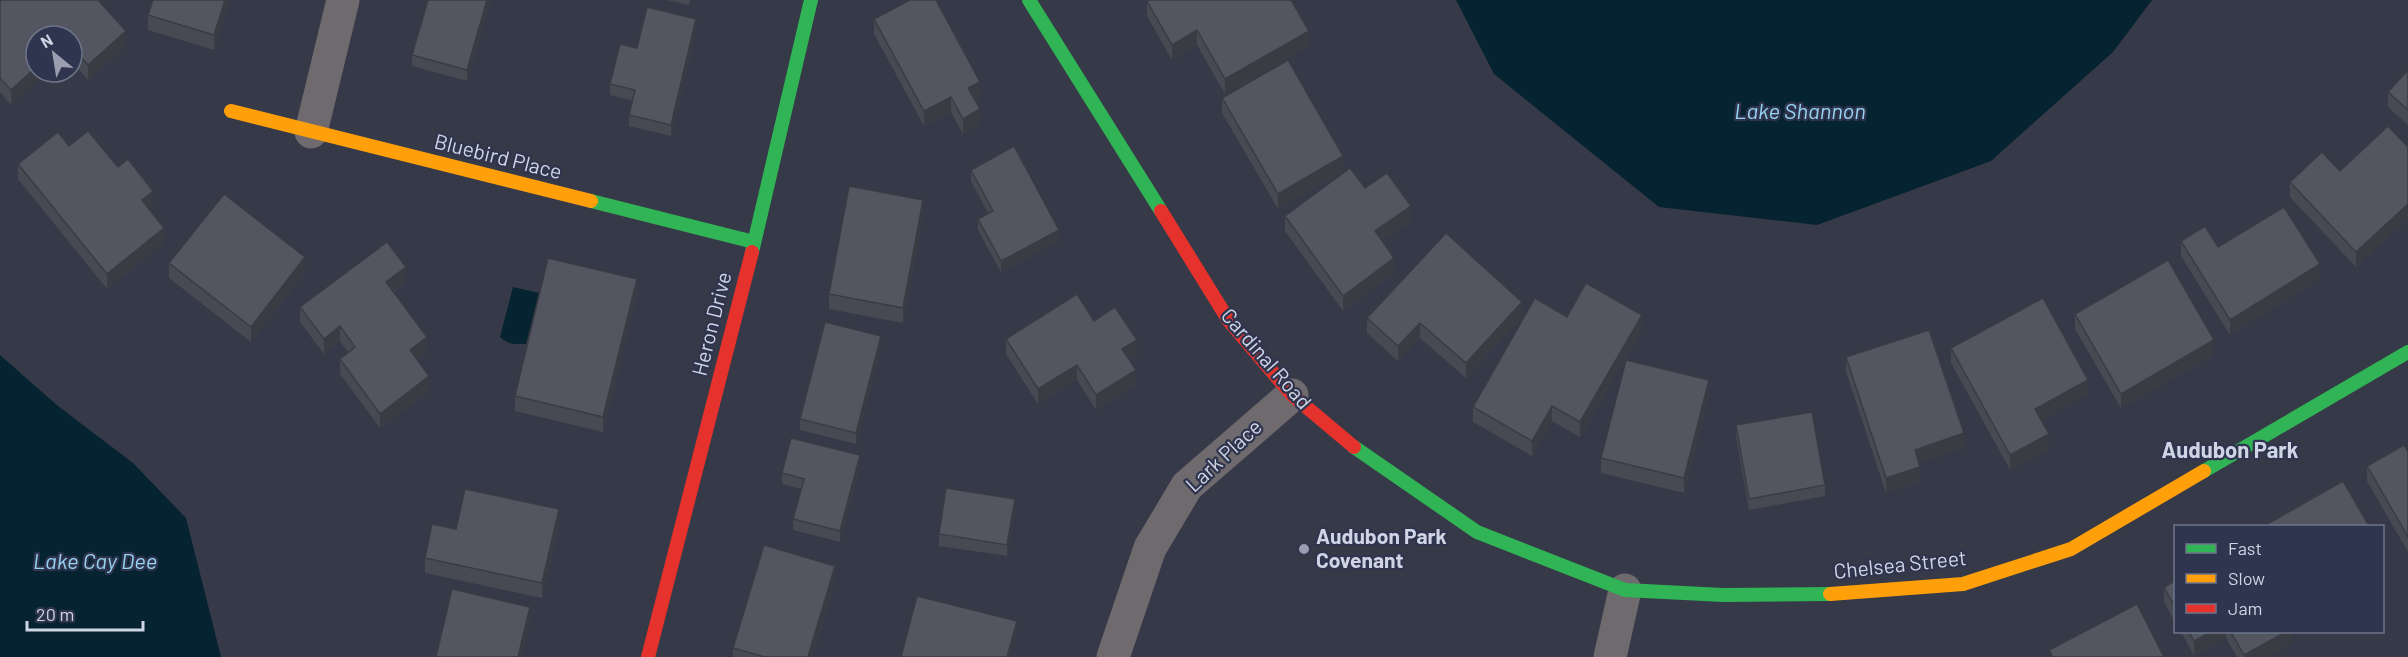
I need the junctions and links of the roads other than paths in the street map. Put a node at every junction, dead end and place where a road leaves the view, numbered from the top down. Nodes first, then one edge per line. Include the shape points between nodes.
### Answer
1 (343, 0) edge
2 (811, 0) edge
3 (1029, 0) edge
4 (231, 111) dead end
5 (311, 132) junction
6 (754, 242) junction
7 (2408, 352) edge
8 (1292, 395) junction
9 (1625, 590) junction
10 (648, 657) edge
11 (1113, 657) edge
12 (1610, 657) edge

1 - 5 street
2 - 6 street, Heron Drive
3 - 8 street, Cardinal Road via 1229,321
4 - 5 street, Bluebird Place
5 - 6 street, Bluebird Place
6 - 10 street, Heron Drive
7 - 9 street, Chelsea Street via 2071,549 1963,584 1840,594 1723,595
8 - 9 street, Cardinal Road via 1342,439 1477,532
8 - 11 street, Lark Place via 1187,486 1150,548
9 - 12 street

